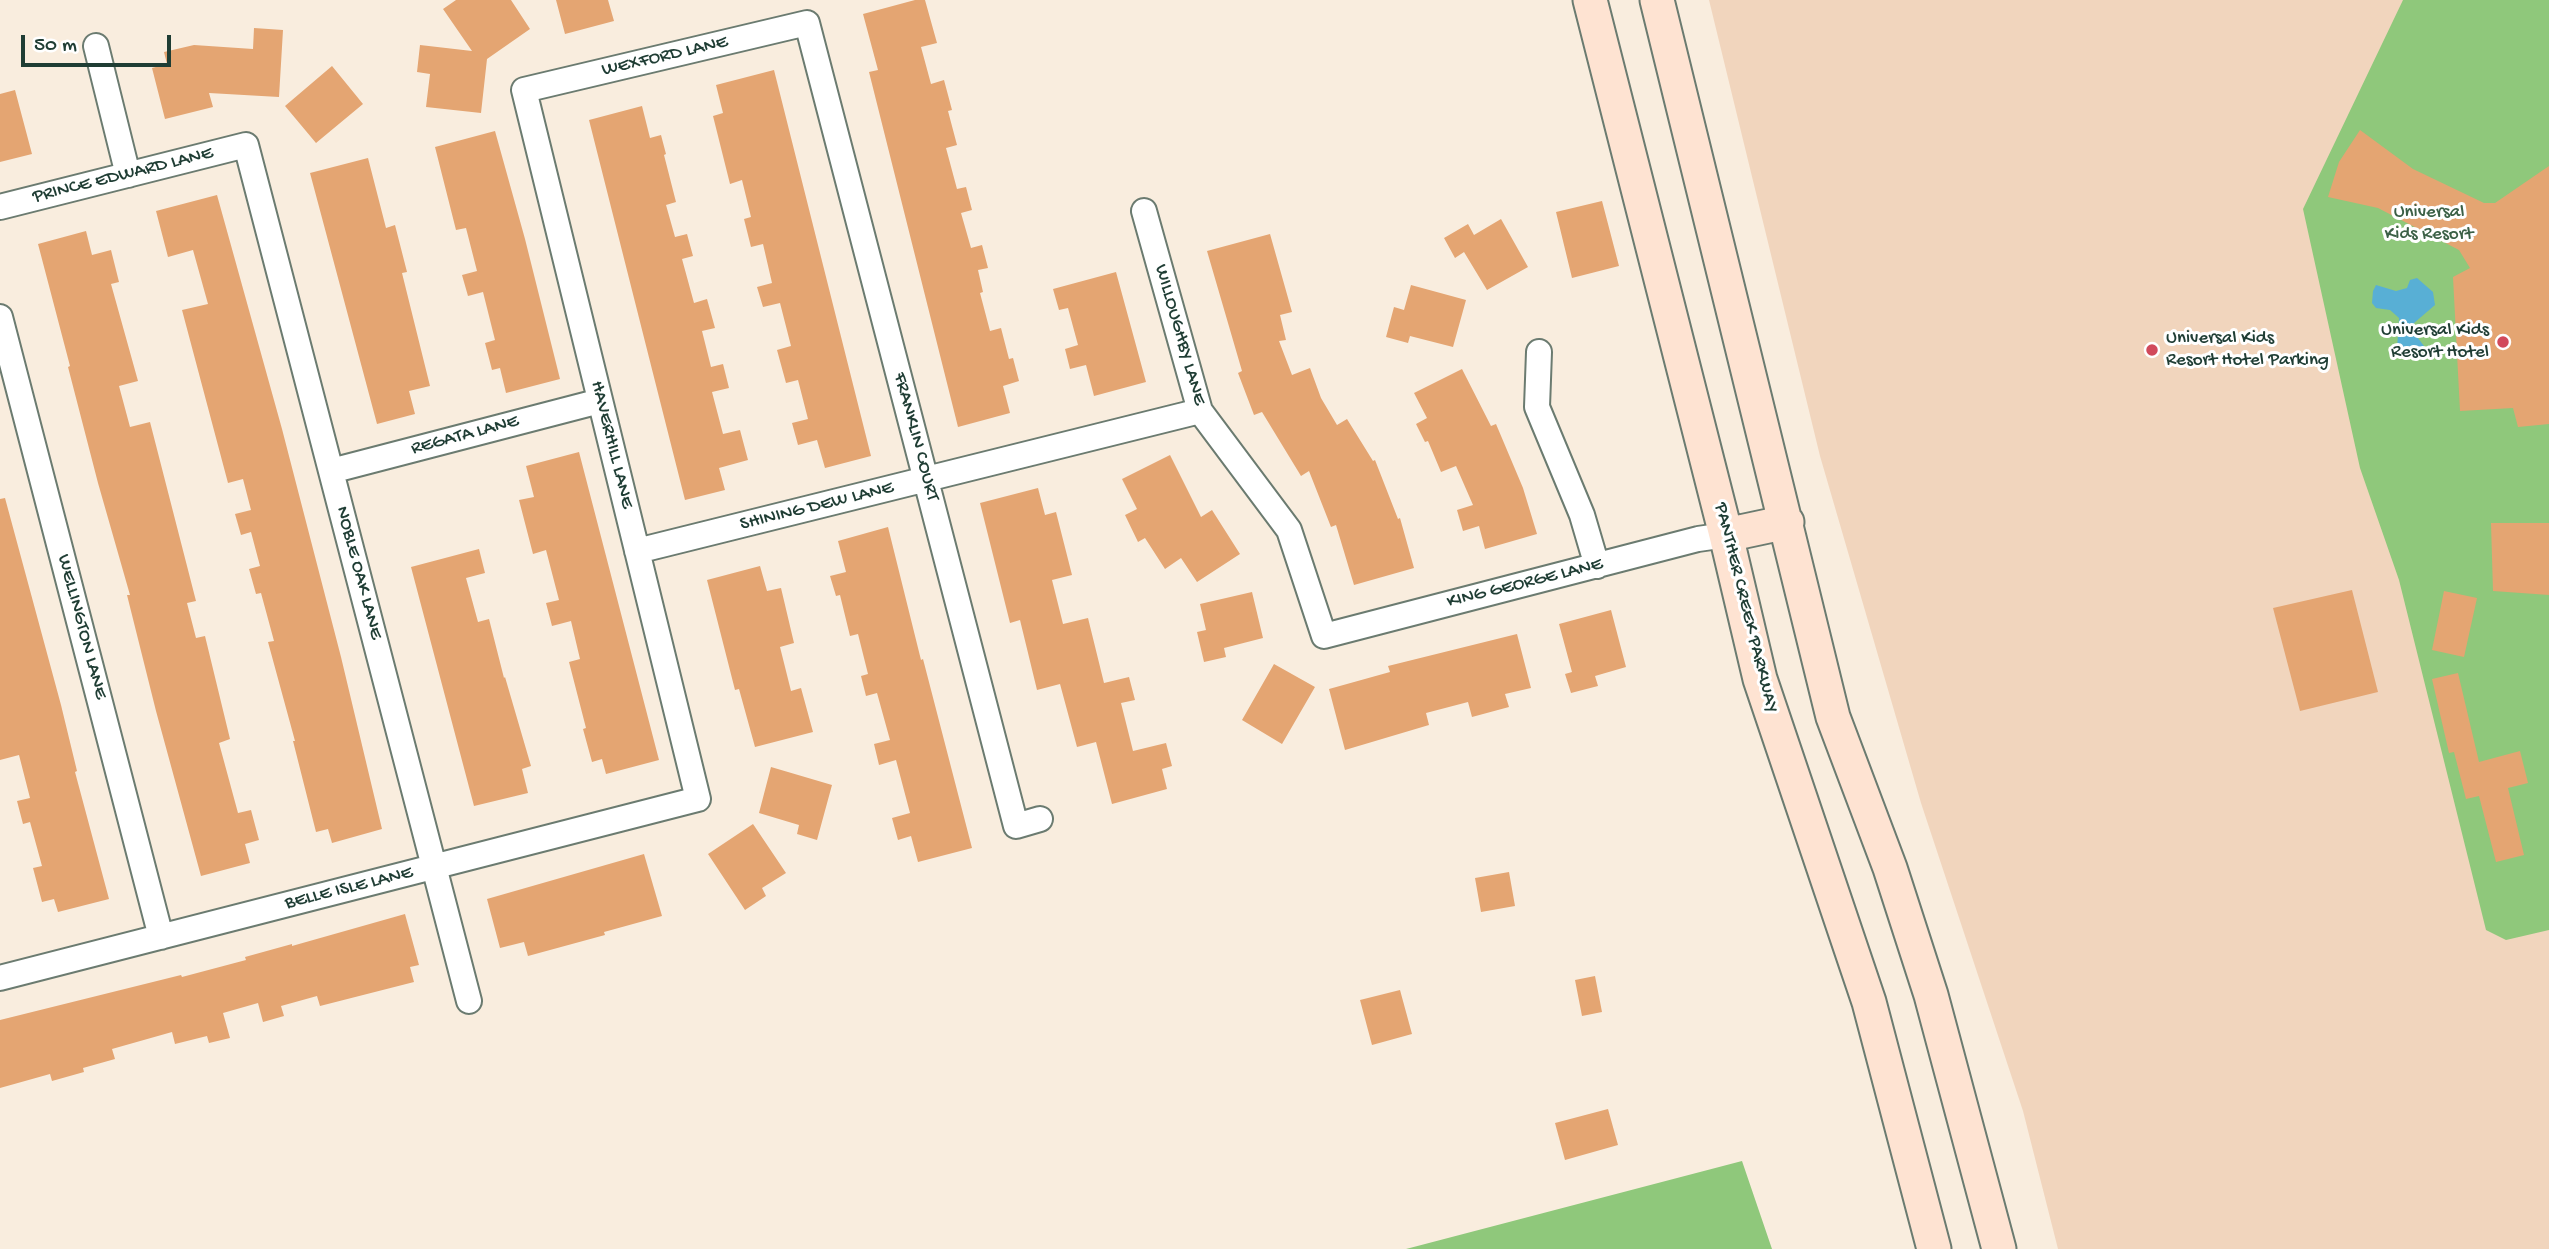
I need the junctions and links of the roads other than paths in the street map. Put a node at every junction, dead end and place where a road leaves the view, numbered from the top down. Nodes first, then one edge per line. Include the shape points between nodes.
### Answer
1 (1590, 0) edge
2 (1657, 0) edge
3 (807, 23) joint
4 (96, 46) dead end
5 (524, 90) joint
6 (246, 145) joint
7 (128, 175) junction
8 (0, 207) edge
9 (1144, 211) dead end
10 (0, 317) edge
11 (1539, 352) dead end
12 (600, 401) junction
13 (1200, 411) junction
14 (331, 471) junction
15 (926, 479) junction
16 (1787, 523) junction
17 (1726, 535) junction
18 (637, 551) junction
19 (1597, 566) junction
20 (1324, 636) joint
21 (698, 799) joint
22 (1040, 819) dead end
23 (434, 867) junction
24 (161, 937) junction
25 (0, 978) edge
26 (469, 1001) dead end
27 (1934, 1249) edge
28 (1999, 1249) edge

1 - 17 main road, PANTHER CREEK PARKWAY
2 - 16 main road
3 - 5 street, WEXFORD LANE
3 - 15 street, FRANKLIN COURT
4 - 7 street
5 - 12 street, HAVERHILL LANE
6 - 7 street, PRINCE EDWARD LANE
6 - 14 street, NOBLE OAK LANE
7 - 8 street, PRINCE EDWARD LANE
9 - 13 street, WILLOUGHBY LANE
10 - 24 street, WELLINGTON LANE
11 - 19 street via 1537,407 1582,515
12 - 14 street, REGATA LANE
12 - 18 street, HAVERHILL LANE
13 - 15 street, SHINING DEW LANE
13 - 20 street, WILLOUGHBY LANE via 1289,530
14 - 23 street, NOBLE OAK LANE
15 - 18 street, SHINING DEW LANE
15 - 22 street, FRANKLIN COURT via 1016,826
16 - 17 main road
16 - 28 main road via 1833,717 1890,868 1931,995
17 - 19 street, KING GEORGE LANE
17 - 27 main road, PANTHER CREEK PARKWAY via 1760,679 1868,1002
18 - 21 street, HAVERHILL LANE
19 - 20 street, KING GEORGE LANE
21 - 23 street, BELLE ISLE LANE
23 - 24 street, BELLE ISLE LANE
23 - 26 street, NOBLE OAK LANE
24 - 25 street, BELLE ISLE LANE

